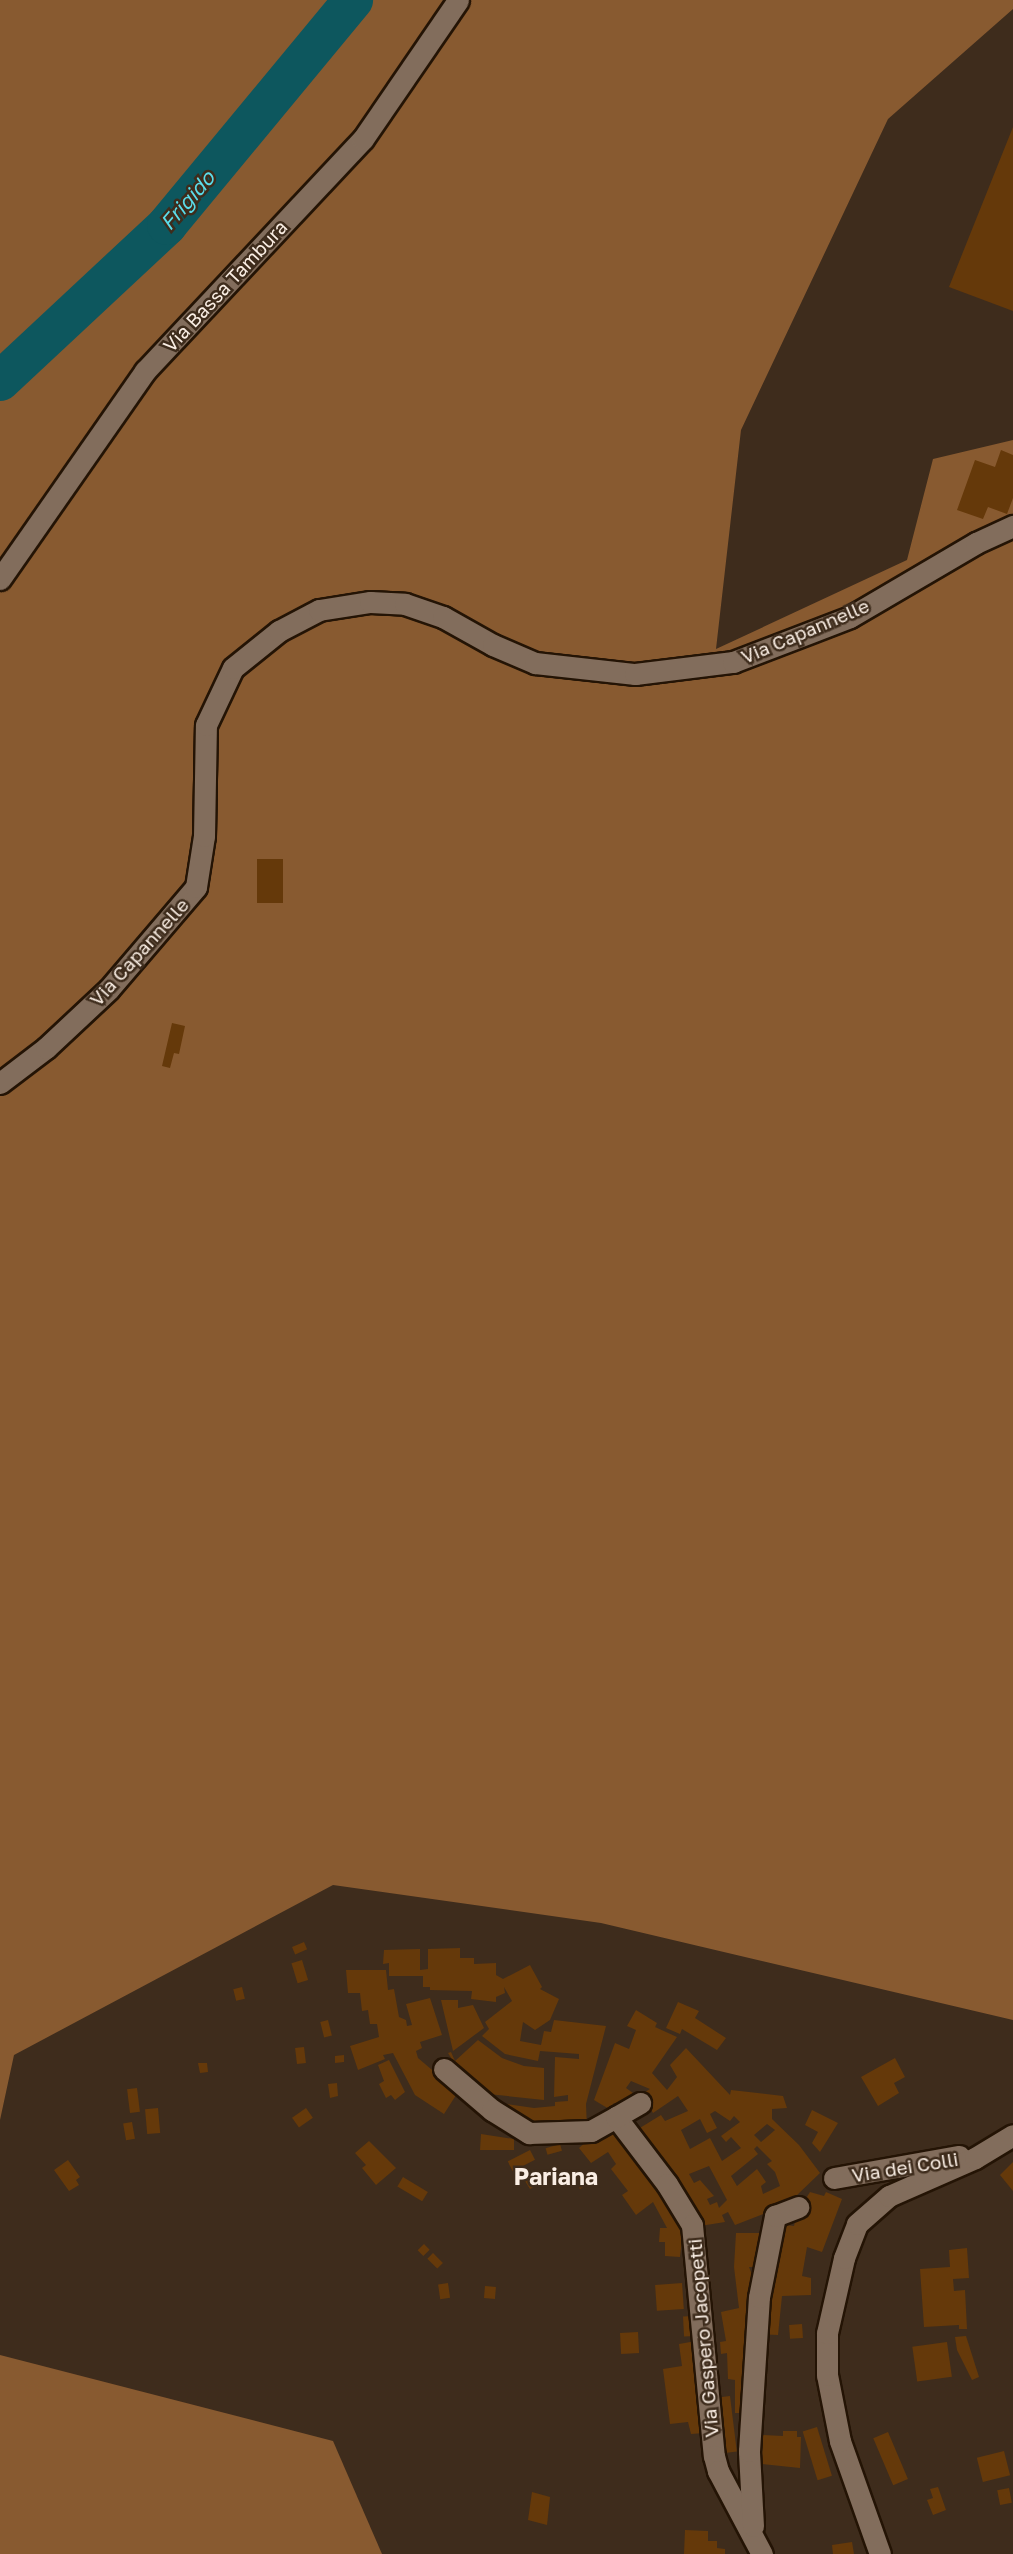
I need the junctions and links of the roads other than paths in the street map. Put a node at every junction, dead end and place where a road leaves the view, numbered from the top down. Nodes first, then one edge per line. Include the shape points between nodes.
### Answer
1 (458, 0) edge
2 (1013, 526) edge
3 (0, 579) edge
4 (0, 1083) edge
5 (444, 2069) dead end
6 (640, 2103) dead end
7 (616, 2117) junction
8 (1013, 2135) edge
9 (975, 2158) junction
10 (834, 2178) dead end
11 (798, 2207) dead end
12 (753, 2532) junction
13 (762, 2554) edge
14 (880, 2554) edge

1 - 3 street, Via Bassa Tambura via 363,139 145,371
2 - 4 street, Via Capannelle via 850,617 733,662 635,674 536,663 443,617 405,604 370,602 319,610 279,631 233,668 206,725 204,836 196,887 109,989 46,1048
5 - 7 street via 492,2110 529,2133 591,2131
6 - 7 street
7 - 12 street, Via Gaspero Jacopetti via 692,2225 714,2456
8 - 9 street, Via dei Colli
9 - 10 street, Via dei Colli via 953,2156
9 - 14 street, Via dei Colli via 889,2196 857,2224 837,2286 827,2333 827,2375 840,2441
11 - 12 street, Via Gaspero Jacopetti via 775,2216 759,2297 749,2451
12 - 13 street, Via Gaspero Jacopetti

